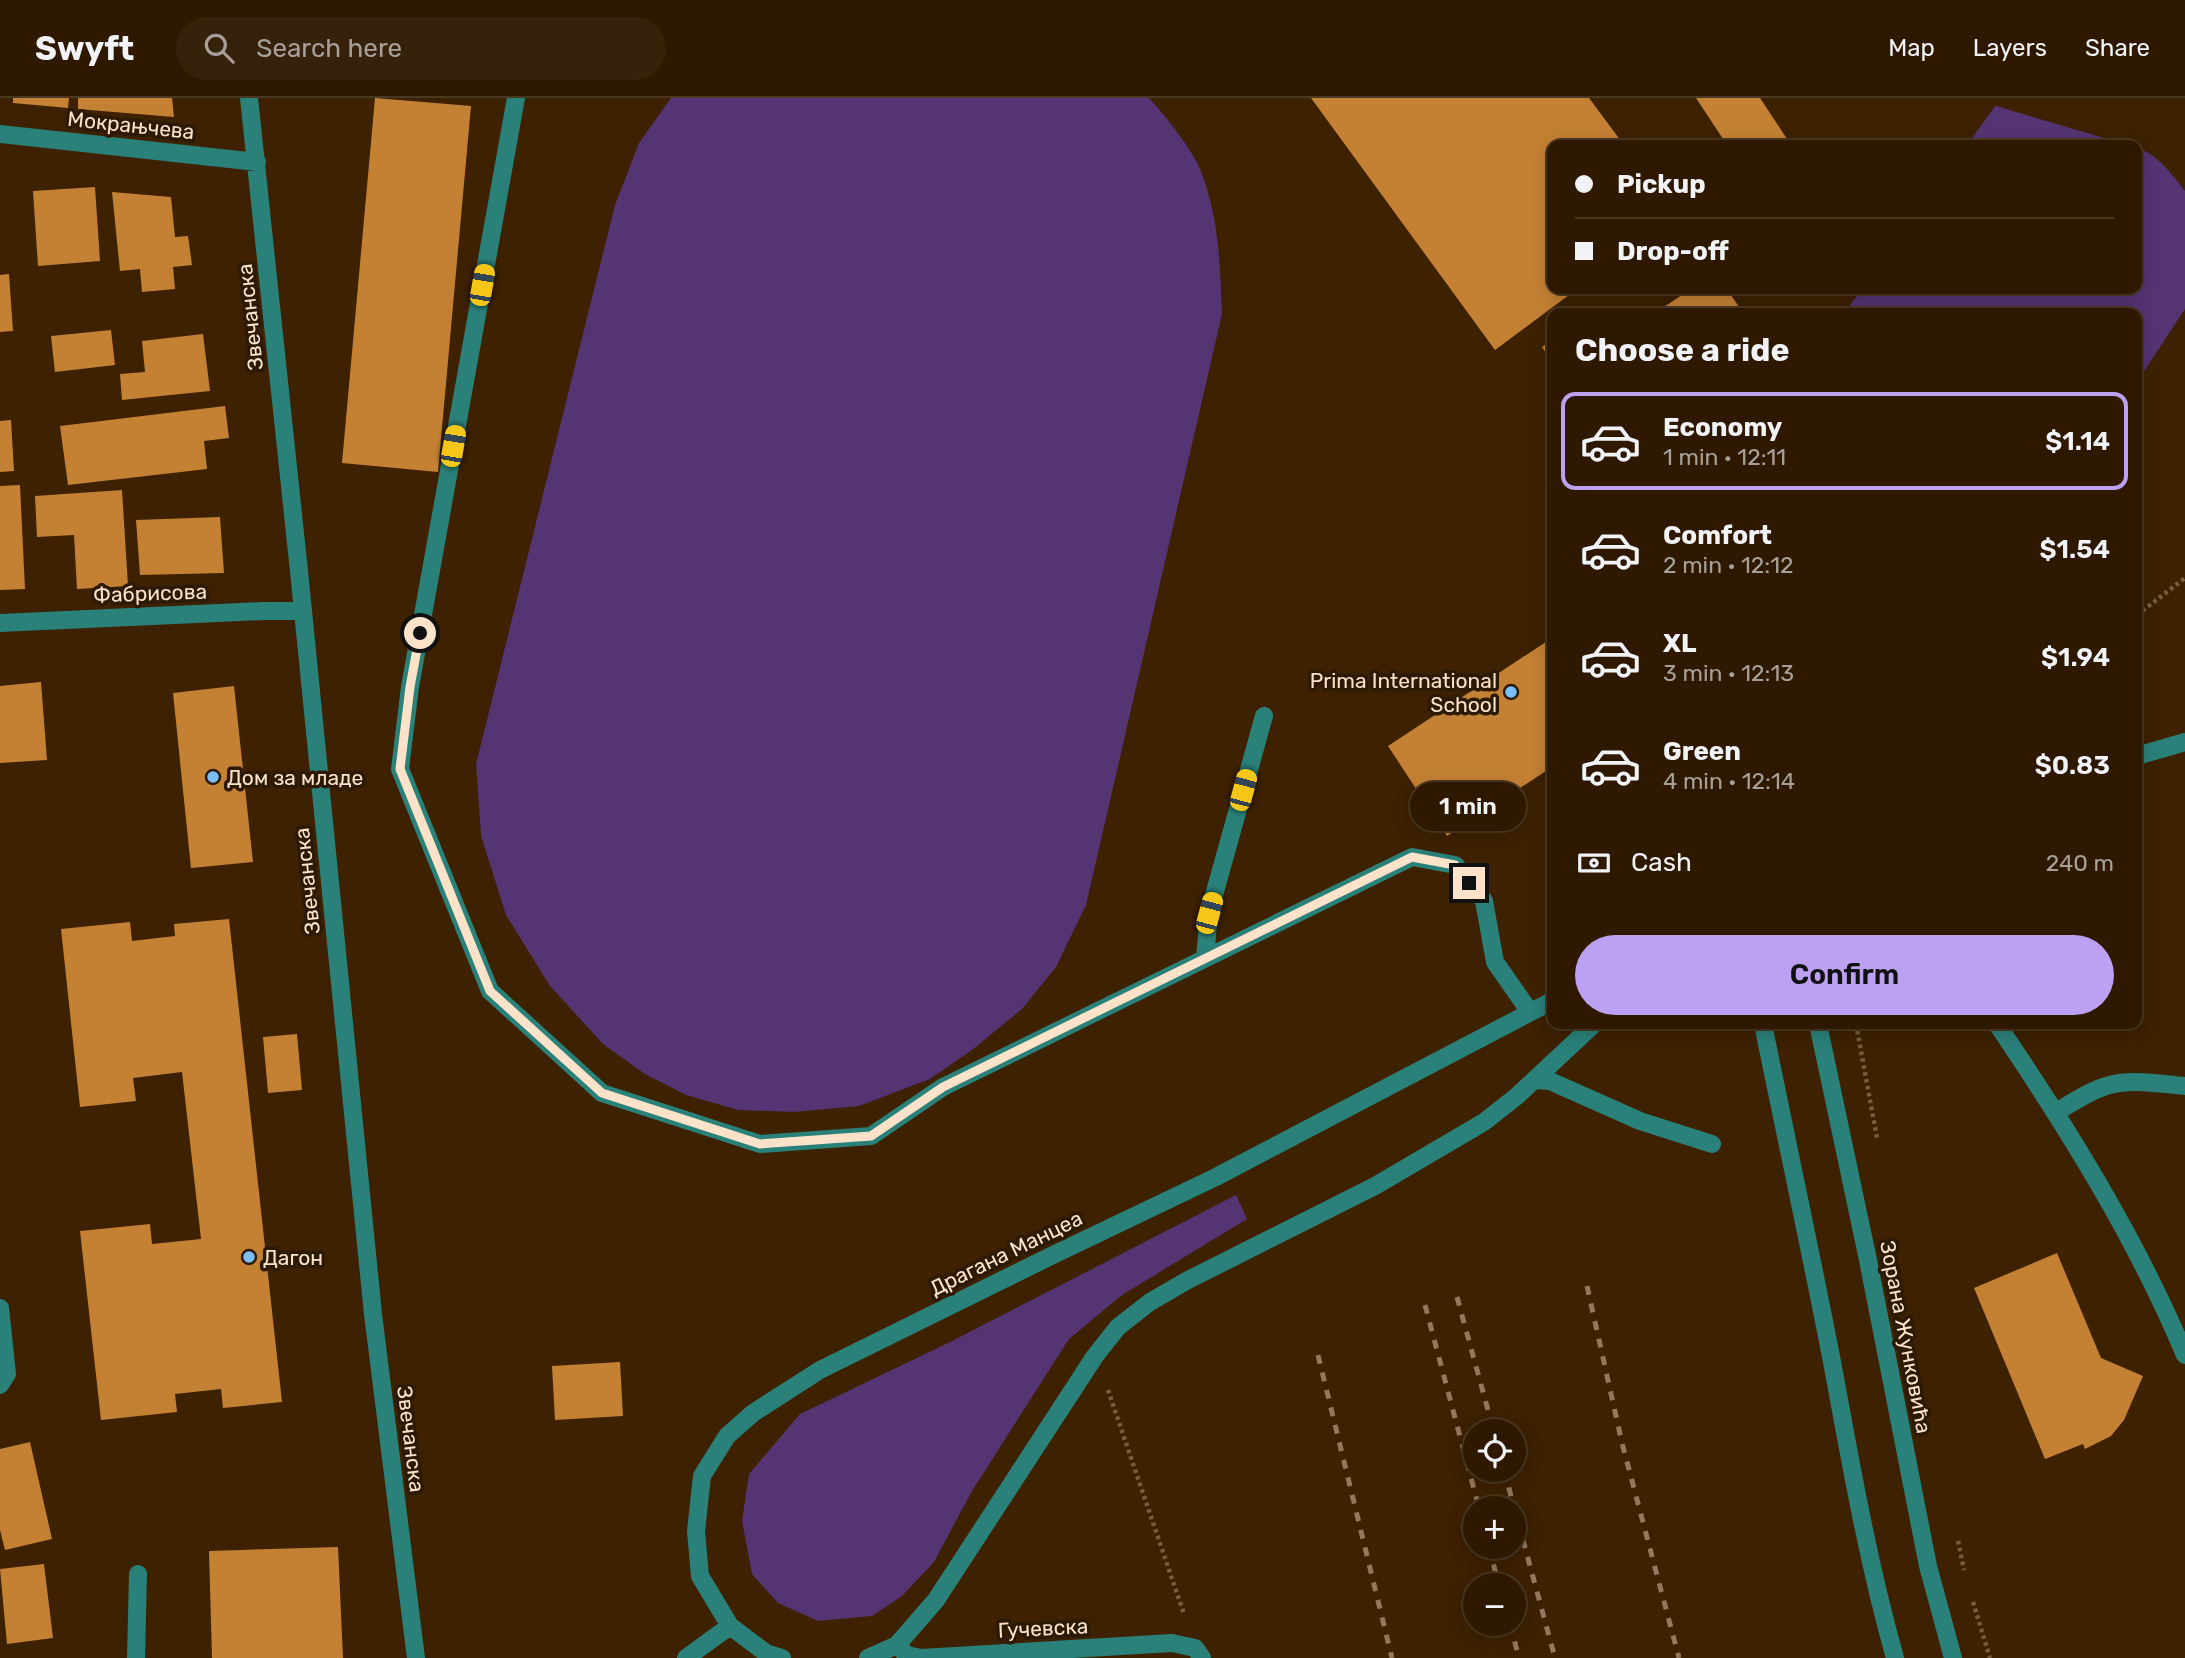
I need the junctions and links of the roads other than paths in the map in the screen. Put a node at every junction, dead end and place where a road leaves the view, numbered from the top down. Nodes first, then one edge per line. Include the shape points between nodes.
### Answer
1 (249, 98) edge
2 (516, 98) edge
3 (0, 134) edge
4 (257, 162) junction
5 (302, 611) junction
6 (0, 623) edge
7 (1264, 716) dead end
8 (2185, 742) edge
9 (2142, 755) edge
10 (1205, 958) junction
11 (1547, 1004) edge
12 (1531, 1012) junction
13 (1589, 1029) edge
14 (1764, 1029) edge
15 (1819, 1029) edge
16 (2000, 1029) edge
17 (1535, 1080) junction
18 (2185, 1086) edge
19 (2056, 1112) junction
20 (1712, 1144) dead end
21 (0, 1308) edge
22 (2185, 1355) edge
23 (0, 1385) edge
24 (138, 1574) dead end
25 (730, 1626) junction
26 (897, 1645) junction
27 (1199, 1653) edge
28 (136, 1658) edge
29 (416, 1658) edge
30 (686, 1658) edge
31 (782, 1658) edge
32 (868, 1658) edge
33 (1895, 1658) edge
34 (1953, 1658) edge

1 - 4 street, Звечанска
2 - 10 street via 410,687 400,769 490,991 602,1093 760,1144 871,1136 943,1087
3 - 4 street, Мокрањчева
4 - 5 street, Звечанска
5 - 6 street, Фабрисова
5 - 29 street, Звечанска via 373,1314
7 - 10 street via 1209,913
8 - 9 street
10 - 12 street via 1412,857 1455,865 1483,901 1495,962
11 - 12 street, Драгана Манцеа
12 - 25 street, Драгана Манцеа via 1216,1177 820,1370 753,1413 727,1436 702,1476 696,1531 700,1576
13 - 17 street
14 - 33 street via 1857,1506
15 - 34 street, Зорана Жунковића via 1926,1553
16 - 19 street
17 - 20 street via 1550,1081 1640,1121
17 - 26 street via 1484,1122 1376,1186 1188,1280 1118,1327 936,1600
18 - 19 street via 2108,1085
19 - 22 street via 2103,1192
21 - 23 street via 7,1374
24 - 28 street
25 - 30 street
25 - 31 street, Драгана Манцеа via 766,1653
26 - 27 street, Гучевска via 921,1658 1172,1643
26 - 32 street

